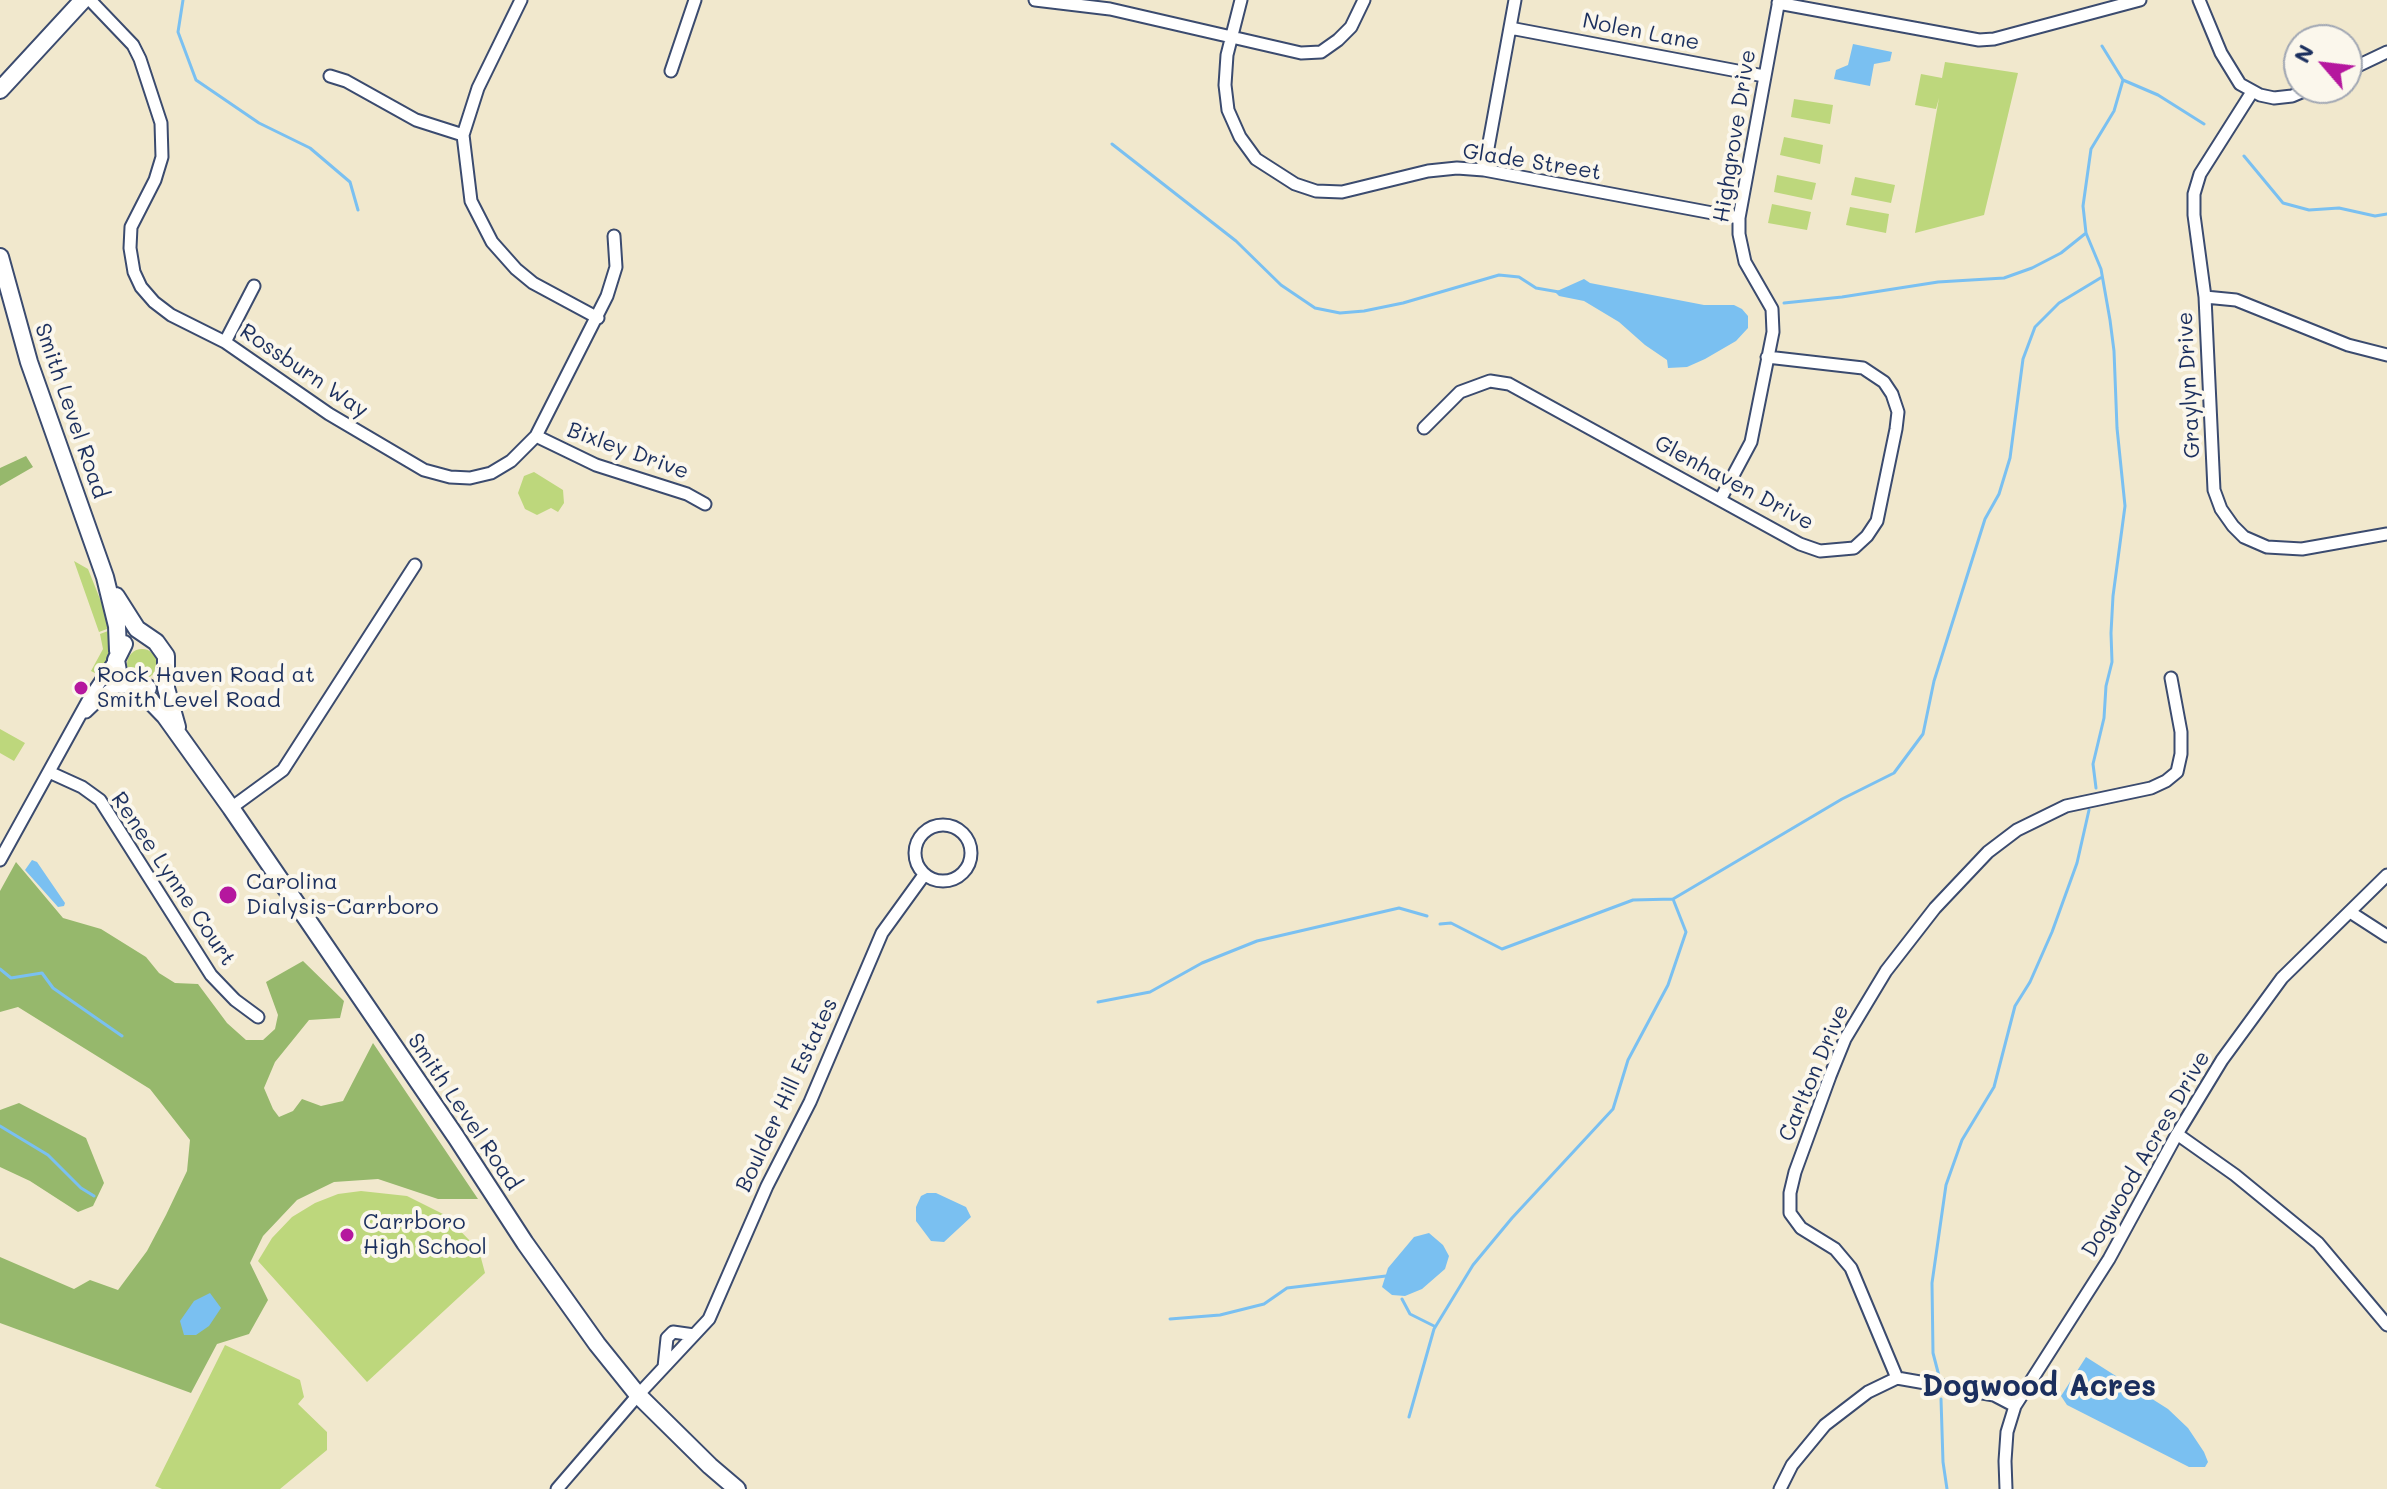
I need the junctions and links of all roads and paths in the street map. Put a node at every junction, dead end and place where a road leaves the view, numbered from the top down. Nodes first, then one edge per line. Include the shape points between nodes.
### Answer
1 (83, 0) edge
2 (90, 0) edge
3 (521, 0) edge
4 (695, 0) edge
5 (1035, 0) edge
6 (1241, 0) edge
7 (1364, 0) edge
8 (1515, 0) edge
9 (2140, 0) edge
10 (2199, 0) edge
11 (1778, 1) edge
12 (1510, 28) junction
13 (1232, 37) junction
14 (2387, 52) edge
15 (2363, 63) edge
16 (671, 71) dead end
17 (330, 76) dead end
18 (1764, 76) junction
19 (0, 90) edge
20 (2252, 92) junction
21 (2283, 98) edge
22 (463, 135) junction
23 (1484, 170) junction
24 (1739, 218) junction
25 (614, 236) dead end
26 (0, 257) edge
27 (254, 286) dead end
28 (2205, 297) junction
29 (598, 318) junction
30 (225, 342) junction
31 (2387, 355) edge
32 (1767, 357) junction
33 (1424, 428) dead end
34 (536, 436) junction
35 (1720, 500) junction
36 (705, 504) dead end
37 (2387, 534) edge
38 (415, 565) dead end
39 (105, 577) junction
40 (148, 638) junction
41 (117, 656) junction
42 (166, 673) junction
43 (2171, 678) dead end
44 (135, 688) junction
45 (79, 717) junction
46 (180, 738) junction
47 (49, 772) junction
48 (231, 808) junction
49 (0, 860) edge
50 (924, 875) junction
51 (2387, 875) edge
52 (2350, 912) junction
53 (2387, 936) edge
54 (258, 1017) dead end
55 (2177, 1134) junction
56 (2387, 1325) edge
57 (694, 1335) junction
58 (664, 1368) junction
59 (1897, 1378) junction
60 (638, 1395) junction
61 (2015, 1406) junction
62 (557, 1489) edge
63 (737, 1489) edge
64 (1780, 1489) edge
65 (2006, 1489) edge

1 - 19 main road
2 - 30 street, Rossburn Way via 133,45 161,123 162,157 131,227 134,272 154,302
3 - 22 street via 478,88
4 - 16 street
5 - 13 street via 1110,9
6 - 13 street, Glade Street
7 - 13 street via 1351,27 1321,52 1301,53
8 - 12 street
9 - 11 street via 1979,40
10 - 20 street via 2229,69
11 - 18 street, Highgrove Drive
12 - 18 street, Nolen Lane
12 - 23 street
13 - 23 street, Glade Street via 1225,85 1228,110 1256,159 1295,184 1342,192 1428,171
14 - 15 street
17 - 22 street via 416,120
18 - 24 street, Highgrove Drive
20 - 21 street
20 - 28 street, Graylyn Drive via 2196,183 2194,215
22 - 29 street via 471,201 492,242 533,283
23 - 24 street, Glade Street
24 - 32 street, Highgrove Drive via 1745,262 1772,309
25 - 29 street, Rossburn Way via 616,267
26 - 39 main road, Smith Level Road via 29,362
27 - 30 street
28 - 31 street via 2236,300
28 - 37 street, Graylyn Drive via 2214,490 2233,526 2252,541 2289,550
29 - 34 street, Rossburn Way
30 - 34 street, Rossburn Way via 329,414 424,470 470,478 491,473
32 - 35 street, Highgrove Drive via 1751,442
32 - 35 street, Glenhaven Drive via 1863,368 1884,382 1898,412 1877,521 1854,548 1820,551
33 - 35 street, Glenhaven Drive via 1460,392 1490,381 1509,384
34 - 36 street, Bixley Drive via 596,465
38 - 48 street via 283,770
39 - 40 main road, Smith Level Road via 127,616
39 - 41 main road, Smith Level Road via 117,626
40 - 41 main road via 131,639
40 - 42 main road via 162,648
41 - 44 main road via 119,677
41 - 45 street
42 - 44 main road via 155,686
42 - 46 main road, Smith Level Road
43 - 59 street, Carlton Drive via 2181,732 2177,772 2151,788 2066,806 2017,830 1988,852 1886,971 1845,1039 1830,1076 1795,1172 1790,1213 1851,1268
44 - 45 street via 108,691
44 - 46 main road, Smith Level Road via 157,706
45 - 47 street
46 - 48 main road, Smith Level Road
47 - 49 street
47 - 54 street, Renee Lynne Court via 100,800 211,975
48 - 60 main road, Smith Level Road via 553,1285
50 - 50 street via 950,881 965,871 972,855 963,832 946,824 921,834 914,851
50 - 57 street, Boulder Hill Estates via 882,933 709,1319
51 - 52 street, Dogwood Acres Drive
52 - 53 street
52 - 55 street, Dogwood Acres Drive via 2282,978
55 - 56 street via 2318,1243
55 - 61 street, Dogwood Acres Drive via 2109,1259
57 - 58 street, Boulder Hill Estates
57 - 58 street, Boulder Hill Estates via 673,1332 667,1338
58 - 60 street, Boulder Hill Estates
59 - 61 street via 1994,1395
59 - 64 street via 1868,1392 1825,1425 1803,1448
60 - 62 street, Boulder Hill Estates
60 - 63 main road, Smith Level Road
61 - 65 street, Dogwood Acres Drive via 2007,1432

